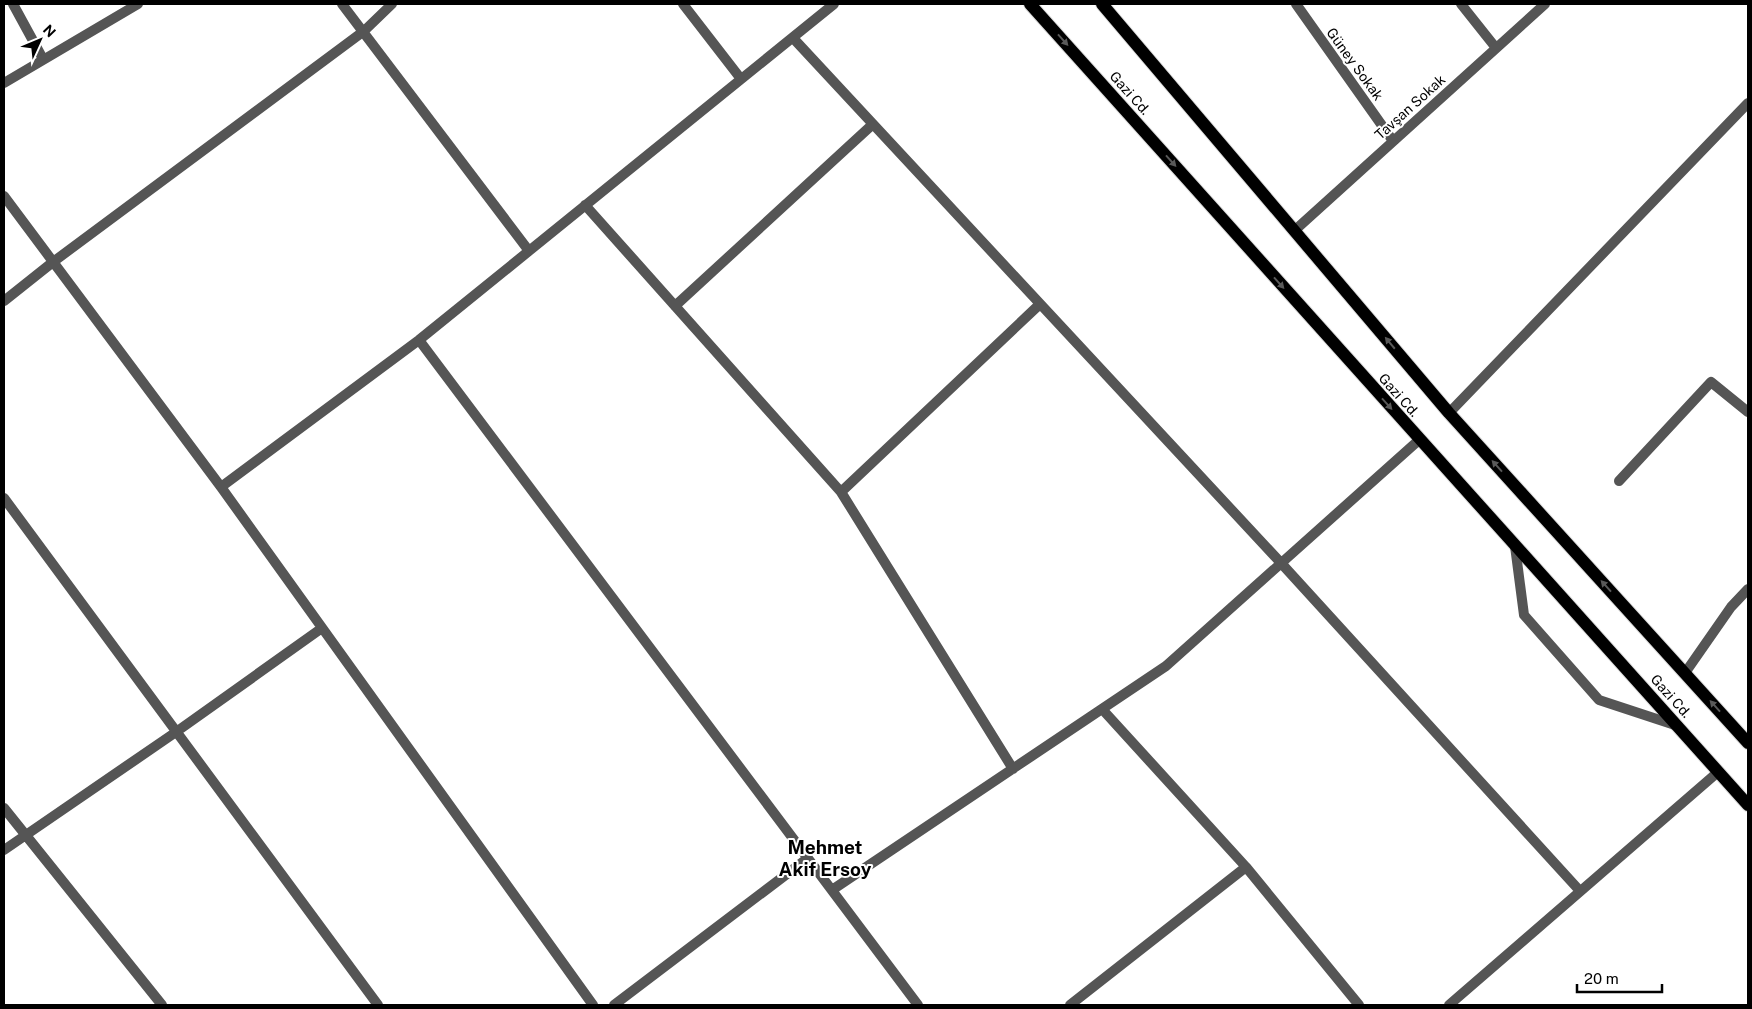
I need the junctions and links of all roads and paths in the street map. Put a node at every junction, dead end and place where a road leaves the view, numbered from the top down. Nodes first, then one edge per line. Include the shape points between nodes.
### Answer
1 (12, 4) edge
2 (138, 4) edge
3 (342, 4) edge
4 (392, 4) edge
5 (683, 4) edge
6 (834, 4) edge
7 (1030, 4) edge
8 (1102, 4) edge
9 (1296, 4) edge
10 (1461, 4) edge
11 (1545, 4) edge
12 (364, 31) junction
13 (793, 38) junction
14 (1496, 48) junction
15 (43, 59) junction
16 (742, 79) junction
17 (4, 82) edge
18 (1748, 103) edge
19 (873, 124) junction
20 (1393, 141) junction
21 (4, 196) edge
22 (585, 205) junction
23 (1294, 230) junction
24 (529, 251) junction
25 (53, 262) junction
26 (4, 301) edge
27 (1040, 304) junction
28 (675, 306) junction
29 (419, 340) junction
30 (1748, 412) edge
31 (1449, 413) junction
32 (1419, 440) junction
33 (1619, 481) dead end
34 (221, 487) junction
35 (841, 492) junction
36 (4, 498) edge
37 (1515, 546) junction
38 (1281, 563) junction
39 (1748, 589) edge
40 (322, 628) junction
41 (1685, 673) junction
42 (1102, 709) junction
43 (1678, 726) junction
44 (176, 732) junction
45 (1748, 742) edge
46 (1013, 769) junction
47 (1718, 772) junction
48 (1748, 805) edge
49 (4, 808) edge
50 (25, 836) junction
51 (4, 850) edge
52 (808, 858) junction
53 (1246, 867) junction
54 (832, 890) junction
55 (1580, 891) junction
56 (162, 1005) edge
57 (378, 1005) edge
58 (592, 1005) edge
59 (614, 1005) edge
60 (918, 1005) edge
61 (1070, 1005) edge
62 (1359, 1005) edge
63 (1449, 1005) edge

1 - 15 street
2 - 15 street
3 - 12 street
4 - 12 street
5 - 16 street
6 - 13 street
7 -> 32 main road, Gazi Cd.
8 - 23 main road, Gazi Cd.
9 - 20 street, Güney Sokak
10 - 14 street
11 - 14 street, Tavşan Sokak
12 - 24 street
12 - 25 street
13 - 16 street
13 - 19 street
14 - 20 street, Tavşan Sokak
15 - 17 street
16 - 22 street
18 - 31 street
19 - 27 street
19 - 28 street
20 - 23 street, Tavşan Sokak
21 - 25 street
22 - 24 street
22 - 28 street
31 -> 23 main road, Gazi Cd.
24 - 29 street
25 - 26 street
25 - 34 street
27 - 35 street
27 - 38 street
28 - 35 street
29 - 34 street
29 - 52 street
30 - 33 street via 1711,382
41 -> 31 main road, Gazi Cd.
32 - 37 main road, Gazi Cd.
32 - 38 street
34 - 40 street
35 - 46 street
36 - 44 street
37 - 43 main road, Gazi Cd.
37 - 43 street via 1524,615 1599,700
38 - 42 street via 1166,666
38 - 55 street
39 - 41 street via 1731,607
40 - 44 street
40 - 58 street
45 -> 41 main road, Gazi Cd.
42 - 46 street
42 - 53 street
43 - 47 main road, Gazi Cd.
44 - 50 street
44 - 57 street
46 - 54 street
47 - 48 main road, Gazi Cd.
47 - 55 street
49 - 50 street
50 - 51 street
50 - 56 street
52 - 54 street
52 - 59 street
53 - 61 street
53 - 62 street
54 - 60 street
55 - 63 street

